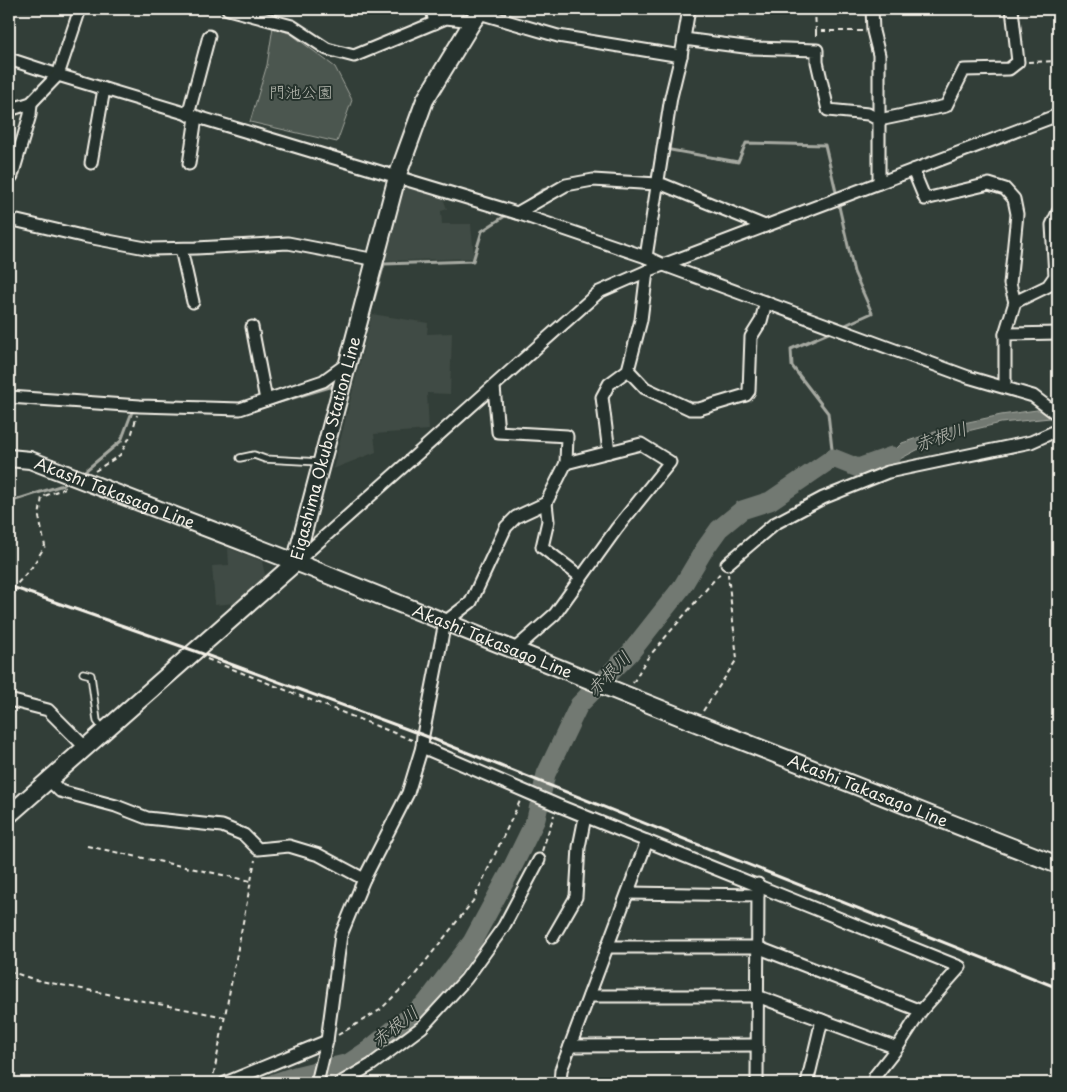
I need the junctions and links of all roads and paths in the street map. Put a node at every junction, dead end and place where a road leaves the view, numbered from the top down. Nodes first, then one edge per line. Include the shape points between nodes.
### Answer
1 (80, 9) edge
2 (231, 9) edge
3 (432, 9) edge
4 (689, 9) edge
5 (815, 9) edge
6 (872, 9) edge
7 (1012, 9) edge
8 (478, 14) edge
9 (436, 23) junction
10 (874, 31) junction
11 (209, 36) dead end
12 (684, 39) junction
13 (681, 56) junction
14 (9, 59) edge
15 (1058, 61) edge
16 (1018, 62) junction
17 (58, 76) junction
18 (104, 89) junction
19 (31, 104) junction
20 (9, 110) edge
21 (1058, 115) edge
22 (192, 116) junction
23 (879, 120) junction
24 (91, 163) dead end
25 (189, 164) dead end
26 (913, 170) junction
27 (397, 177) junction
28 (9, 179) edge
29 (657, 184) junction
30 (879, 184) junction
31 (1058, 212) edge
32 (517, 213) junction
33 (9, 220) edge
34 (765, 226) junction
35 (181, 249) junction
36 (646, 257) junction
37 (376, 260) junction
38 (664, 265) junction
39 (647, 272) junction
40 (192, 302) dead end
41 (766, 302) junction
42 (1015, 302) junction
43 (252, 327) dead end
44 (1058, 333) edge
45 (1005, 334) junction
46 (348, 363) junction
47 (628, 370) junction
48 (494, 387) junction
49 (1004, 387) junction
50 (9, 397) edge
51 (266, 400) junction
52 (140, 406) junction
53 (1058, 415) edge
54 (1058, 430) edge
55 (609, 452) junction
56 (9, 458) edge
57 (240, 458) dead end
58 (322, 462) junction
59 (566, 463) junction
60 (81, 480) junction
61 (546, 503) junction
62 (295, 562) junction
63 (727, 564) junction
64 (581, 577) junction
65 (9, 609) edge
66 (445, 622) junction
67 (514, 650) junction
68 (192, 654) junction
69 (83, 672) dead end
70 (626, 695) junction
71 (9, 700) edge
72 (696, 723) junction
73 (105, 730) junction
74 (85, 747) junction
75 (422, 747) junction
76 (49, 780) junction
77 (524, 792) junction
78 (557, 805) junction
79 (9, 815) edge
80 (585, 817) junction
81 (647, 841) junction
82 (87, 846) dead end
83 (258, 848) junction
84 (539, 860) joint
85 (1058, 865) edge
86 (364, 879) junction
87 (251, 880) junction
88 (758, 890) junction
89 (628, 893) junction
90 (553, 936) dead end
91 (608, 947) junction
92 (758, 947) junction
93 (9, 971) edge
94 (589, 996) junction
95 (757, 996) junction
96 (921, 1011) junction
97 (225, 1017) junction
98 (822, 1020) junction
99 (327, 1041) junction
100 (757, 1045) junction
101 (570, 1046) junction
102 (897, 1048) junction
103 (212, 1083) edge
104 (225, 1083) edge
105 (317, 1083) edge
106 (340, 1083) edge
107 (560, 1083) edge
108 (758, 1083) edge
109 (807, 1083) edge
110 (874, 1083) edge

1 - 17 street
2 - 9 street via 292,26 327,49 354,56
3 - 9 street
4 - 12 street
5 - 10 path via 816,30
6 - 10 street
7 - 16 street
8 - 9 street via 446,18
8 - 13 street via 558,36
8 - 27 main road, Eigashima Okubo Station Line via 425,100
10 - 23 street via 880,55
11 - 22 street
12 - 13 street
12 - 23 street via 752,48 817,50 828,110 868,114
13 - 29 street via 670,97
14 - 17 street
15 - 16 path
16 - 23 street via 1009,69 964,70 946,106
17 - 18 street
17 - 19 street
18 - 22 street
18 - 24 street
19 - 20 street
19 - 28 street
21 - 26 street
22 - 25 street
22 - 27 street
23 - 30 street
26 - 30 street
26 - 42 street via 924,199 989,184 1005,189 1014,199 1017,214 1010,284
27 - 32 street
27 - 37 main road, Eigashima Okubo Station Line
29 - 32 street via 593,180 566,186
29 - 34 street
29 - 36 street
30 - 34 street
31 - 42 street via 1052,225 1054,276 1048,286
32 - 36 street
33 - 35 street via 151,249
34 - 38 street
35 - 37 street via 288,243
35 - 40 street
36 - 38 street
37 - 46 main road, Eigashima Okubo Station Line
38 - 39 street
38 - 41 street
39 - 47 street via 641,320
39 - 48 street via 599,292
41 - 47 street via 751,337 749,391 746,395 690,409 645,388
41 - 49 street
42 - 45 street
43 - 51 street
44 - 45 street
45 - 49 street
46 - 51 street via 323,380
46 - 58 main road, Eigashima Okubo Station Line
47 - 55 street via 609,384 602,397
48 - 59 street via 498,432 567,436
48 - 62 street
49 - 53 street via 1034,396
50 - 52 street
51 - 52 street via 240,408
52 - 60 path via 132,433 120,455
54 - 63 street via 1030,442 888,472 823,498 774,524
55 - 59 street
55 - 64 street via 641,444 670,462
56 - 60 main road, Akashi Takasago Line via 30,460
57 - 58 lane via 254,455 265,459
58 - 62 main road, Eigashima Okubo Station Line
59 - 61 street
60 - 62 main road, Akashi Takasago Line
60 - 65 path via 42,497 39,517 45,546 17,584
61 - 64 street via 548,521 542,547
61 - 66 street via 516,517 506,527 470,602
62 - 66 main road, Akashi Takasago Line
62 - 68 main road, Eigashima Okubo Station Line
63 - 70 path via 646,660
63 - 72 path via 737,659
64 - 67 street via 555,614
66 - 67 main road, Akashi Takasago Line
66 - 75 street
67 - 70 main road, Akashi Takasago Line
68 - 73 main road, Eigashima Okubo Station Line
68 - 75 path via 417,742
69 - 73 lane via 91,675 97,721
70 - 72 main road, Akashi Takasago Line
71 - 74 street via 48,710
72 - 85 main road, Akashi Takasago Line
73 - 74 main road, Eigashima Okubo Station Line
74 - 76 main road, Eigashima Okubo Station Line
75 - 77 street
75 - 86 street via 408,793
76 - 79 main road, Eigashima Okubo Station Line
76 - 83 street via 60,791 147,818 222,826 244,835
77 - 78 street
77 - 99 path via 473,901 414,976 380,1010
78 - 80 street
78 - 84 path
80 - 81 street
80 - 90 street via 576,897
81 - 88 street
81 - 89 street
82 - 87 path
83 - 86 street via 289,846 319,855
83 - 87 path
84 - 106 street via 504,926 466,979 422,1027 371,1065
86 - 99 street via 340,935
87 - 97 path
88 - 89 street
88 - 92 street
88 - 96 street via 960,967
89 - 91 street
91 - 92 street
91 - 94 street
92 - 95 street
92 - 96 street
93 - 97 path via 36,980
94 - 95 street
94 - 101 street
95 - 98 street
95 - 100 street
96 - 102 street
97 - 103 path
98 - 102 street
98 - 109 street
99 - 104 street
99 - 105 street
100 - 101 street
100 - 108 street
101 - 107 street
102 - 110 street

